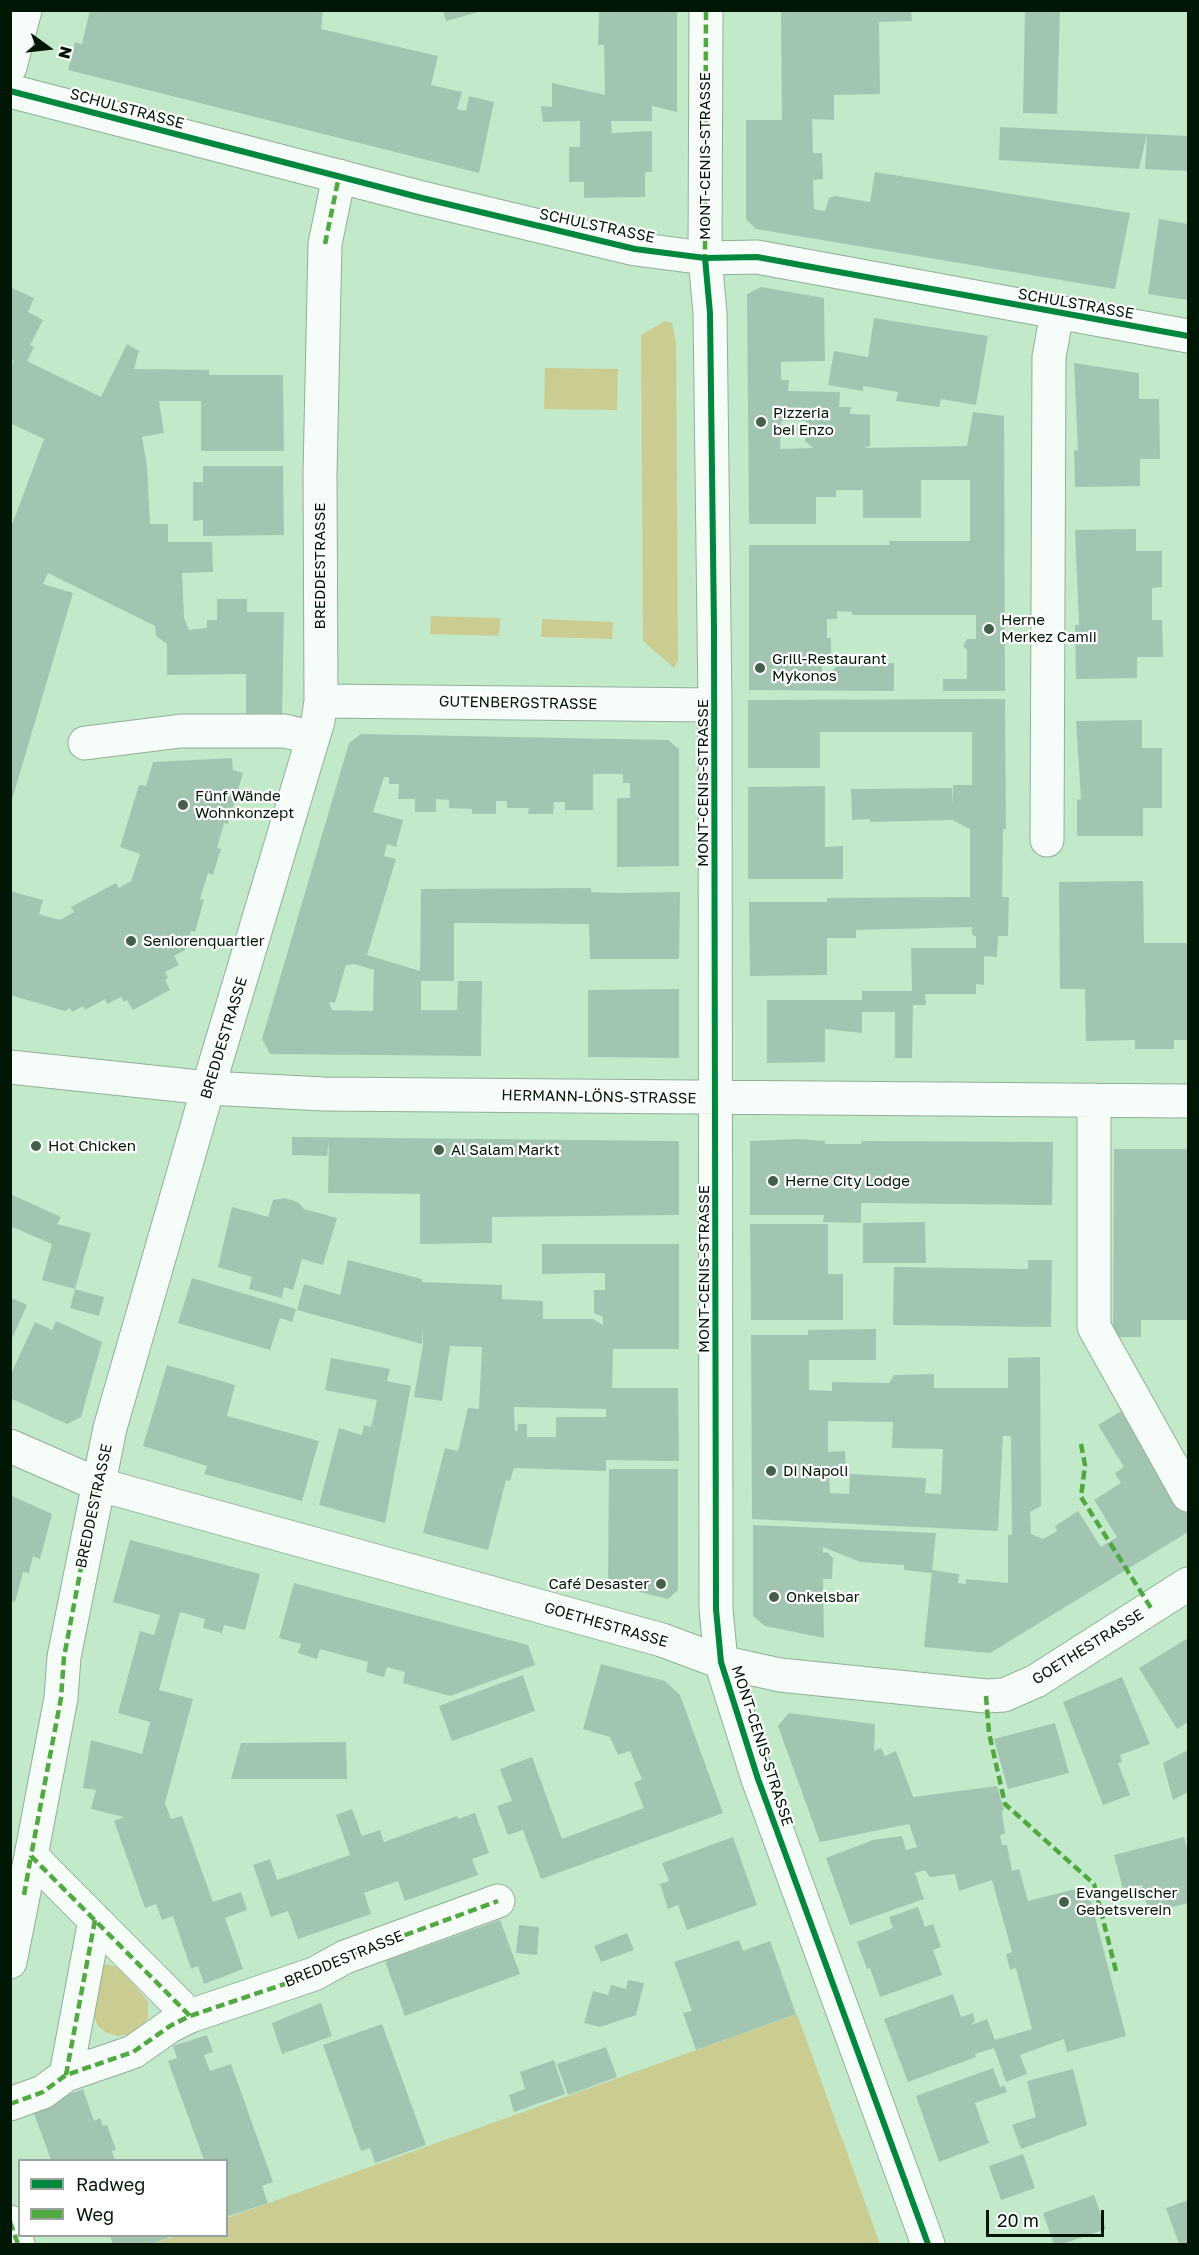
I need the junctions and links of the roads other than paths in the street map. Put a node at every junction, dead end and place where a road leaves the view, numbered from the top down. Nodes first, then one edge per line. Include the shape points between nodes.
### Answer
1 (25, 10) edge
2 (706, 10) edge
3 (10, 68) edge
4 (10, 91) edge
5 (339, 176) junction
6 (705, 258) junction
7 (1057, 313) junction
8 (1188, 336) edge
9 (321, 701) junction
10 (715, 705) junction
11 (313, 738) junction
12 (85, 743) dead end
13 (1047, 840) dead end
14 (10, 1067) edge
15 (207, 1089) junction
16 (715, 1098) junction
17 (1094, 1100) junction
18 (1188, 1101) edge
19 (10, 1446) edge
20 (98, 1484) junction
21 (1188, 1495) edge
22 (1188, 1584) edge
23 (722, 1662) junction
24 (32, 1856) junction
25 (498, 1901) dead end
26 (95, 1920) junction
27 (10, 1962) edge
28 (190, 2016) junction
29 (66, 2075) junction
30 (10, 2104) edge
31 (10, 2222) edge
32 (18, 2244) edge
33 (928, 2244) edge

1 - 3 street
2 - 6 street, MONT-CENIS-STRASSE
4 - 5 street, SCHULSTRASSE
5 - 6 street, SCHULSTRASSE via 635,249
5 - 9 street, BREDDESTRASSE via 325,244
6 - 7 street, SCHULSTRASSE via 757,257
6 - 10 street, MONT-CENIS-STRASSE via 710,313
7 - 8 street, SCHULSTRASSE
7 - 13 street via 1049,357
9 - 10 street, GUTENBERGSTRASSE
9 - 11 street, BREDDESTRASSE
10 - 16 street, MONT-CENIS-STRASSE
11 - 12 street via 285,731 181,731
11 - 15 street, BREDDESTRASSE
14 - 15 street, HERMANN-LÖNS-STRASSE
15 - 16 street, HERMANN-LÖNS-STRASSE
15 - 20 street, BREDDESTRASSE via 110,1428
16 - 17 street, HERMANN-LÖNS-STRASSE
16 - 23 street, MONT-CENIS-STRASSE via 716,1609
17 - 18 street, HERMANN-LÖNS-STRASSE
17 - 21 street via 1094,1327
19 - 20 street, GOETHESTRASSE
20 - 23 street, GOETHESTRASSE via 662,1640
20 - 24 street, BREDDESTRASSE via 64,1657 61,1698
22 - 23 street, GOETHESTRASSE via 1036,1681 1004,1695 780,1675
23 - 33 street, MONT-CENIS-STRASSE via 758,1779
24 - 26 street
24 - 27 street, BREDDESTRASSE
25 - 28 street, BREDDESTRASSE via 345,1957 314,1974
26 - 28 street
26 - 29 street
28 - 29 street, BREDDESTRASSE via 133,2052
29 - 30 street, BREDDESTRASSE via 43,2092
31 - 32 street

